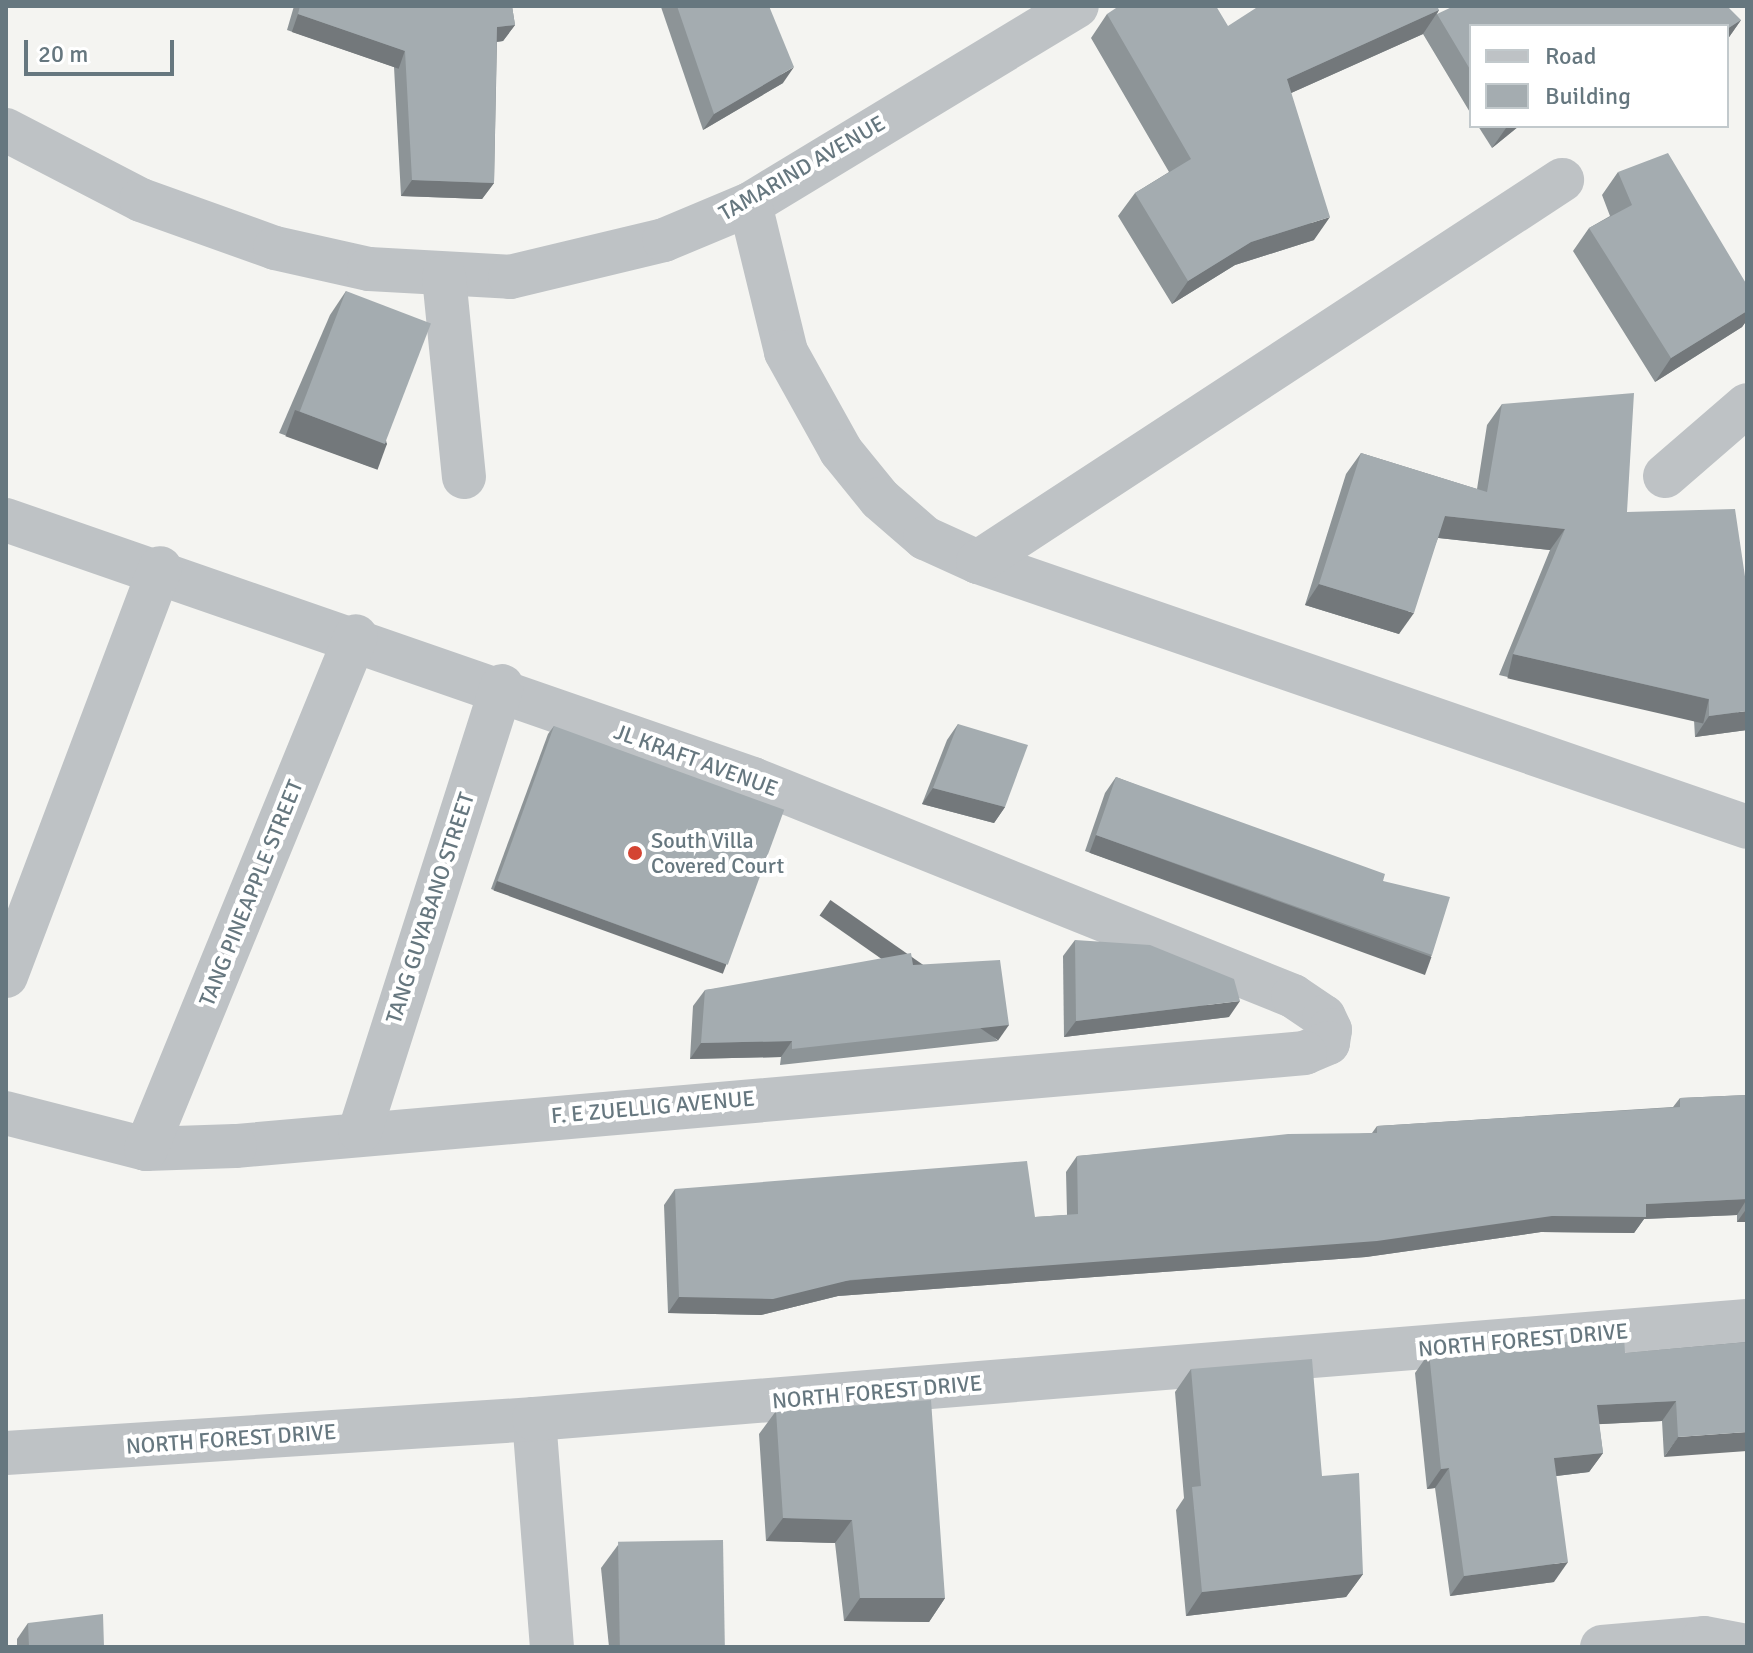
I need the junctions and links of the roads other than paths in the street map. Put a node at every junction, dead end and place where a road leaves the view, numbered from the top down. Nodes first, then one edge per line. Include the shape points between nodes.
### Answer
1 (1077, 6) edge
2 (6, 130) edge
3 (1562, 180) dead end
4 (750, 204) junction
5 (444, 277) junction
6 (1747, 405) edge
7 (1665, 476) dead end
8 (464, 477) dead end
9 (6, 520) edge
10 (978, 562) junction
11 (160, 568) junction
12 (356, 636) junction
13 (502, 686) junction
14 (1747, 827) edge
15 (6, 976) edge
16 (1305, 1053) joint
17 (6, 1113) edge
18 (360, 1131) junction
19 (146, 1149) junction
20 (1747, 1321) edge
21 (534, 1419) junction
22 (6, 1453) edge
23 (1747, 1646) edge
24 (552, 1647) edge
25 (1602, 1647) edge

1 - 4 street, TAMARIND AVENUE
2 - 5 street, TAMARIND AVENUE via 141,200 275,248
3 - 10 street
4 - 5 street, TAMARIND AVENUE via 589,263 510,277
4 - 10 street via 786,352 841,451 880,499 925,538
5 - 8 street
6 - 7 street
9 - 11 street, JL KRAFT AVENUE
10 - 14 street
11 - 12 street, JL KRAFT AVENUE
11 - 15 street
12 - 13 street, JL KRAFT AVENUE
12 - 19 street, TANG PINEAPPLE STREET
13 - 16 street, JL KRAFT AVENUE via 1293,996 1330,1030 1328,1043
13 - 18 street, TANG GUYABANO STREET
16 - 18 street, F. E ZUELLIG AVENUE
17 - 19 street, F. E ZUELLIG AVENUE
18 - 19 street, F. E ZUELLIG AVENUE
20 - 21 street, NORTH FOREST DRIVE
21 - 22 street, NORTH FOREST DRIVE
21 - 24 street
23 - 25 street via 1704,1638

